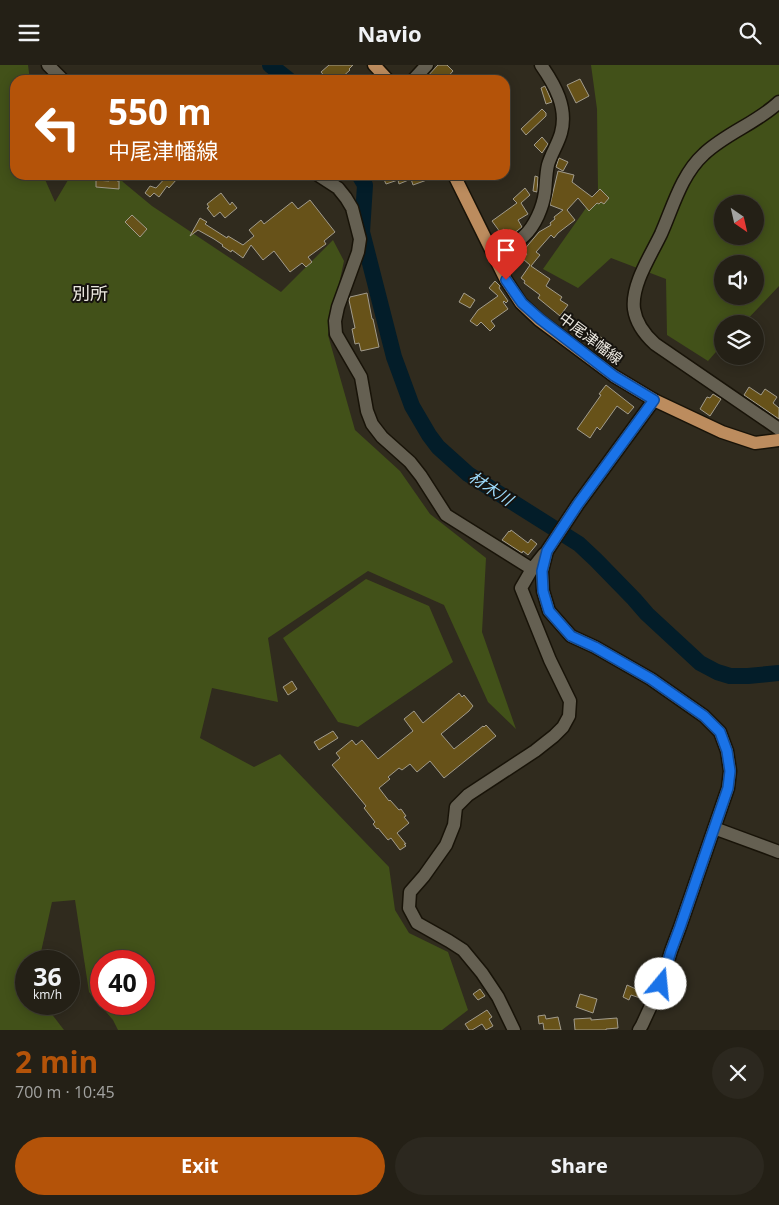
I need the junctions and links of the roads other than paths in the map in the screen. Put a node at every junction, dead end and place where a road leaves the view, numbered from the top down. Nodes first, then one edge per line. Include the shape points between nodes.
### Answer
1 (48, 65) edge
2 (374, 65) edge
3 (428, 65) edge
4 (541, 65) edge
5 (58, 75) edge
6 (383, 75) edge
7 (418, 75) edge
8 (779, 102) edge
9 (326, 180) edge
10 (457, 180) edge
11 (495, 255) junction
12 (654, 400) junction
13 (779, 429) edge
14 (779, 440) edge
15 (547, 551) junction
16 (532, 569) junction
17 (714, 828) junction
18 (779, 852) edge
19 (514, 1030) edge
20 (639, 1030) edge

1 - 5 street
2 - 6 main road
3 - 7 street
4 - 11 street via 559,96 563,124 561,134 548,162 545,194 532,227 525,236
8 - 13 street via 711,147 693,167 681,186 639,280 634,293 634,308 638,323 655,344
9 - 16 street via 338,188 352,208 360,239 335,321 336,334 361,377 372,424 410,462 446,515
10 - 11 main road, 中尾津幡線
11 - 12 main road, 中尾津幡線 via 506,280 522,303 614,376
12 - 14 main road, 中尾津幡線 via 722,433 755,443
12 - 15 street
15 - 16 street
15 - 17 street via 542,571 543,591 549,611 571,636 651,679 704,716 720,732 730,771 728,788
16 - 19 street via 521,588 570,701 569,716 554,736 468,795 456,807 454,825 446,845 410,892 409,908 417,923 463,950 498,997
17 - 18 street
17 - 20 street via 661,984

